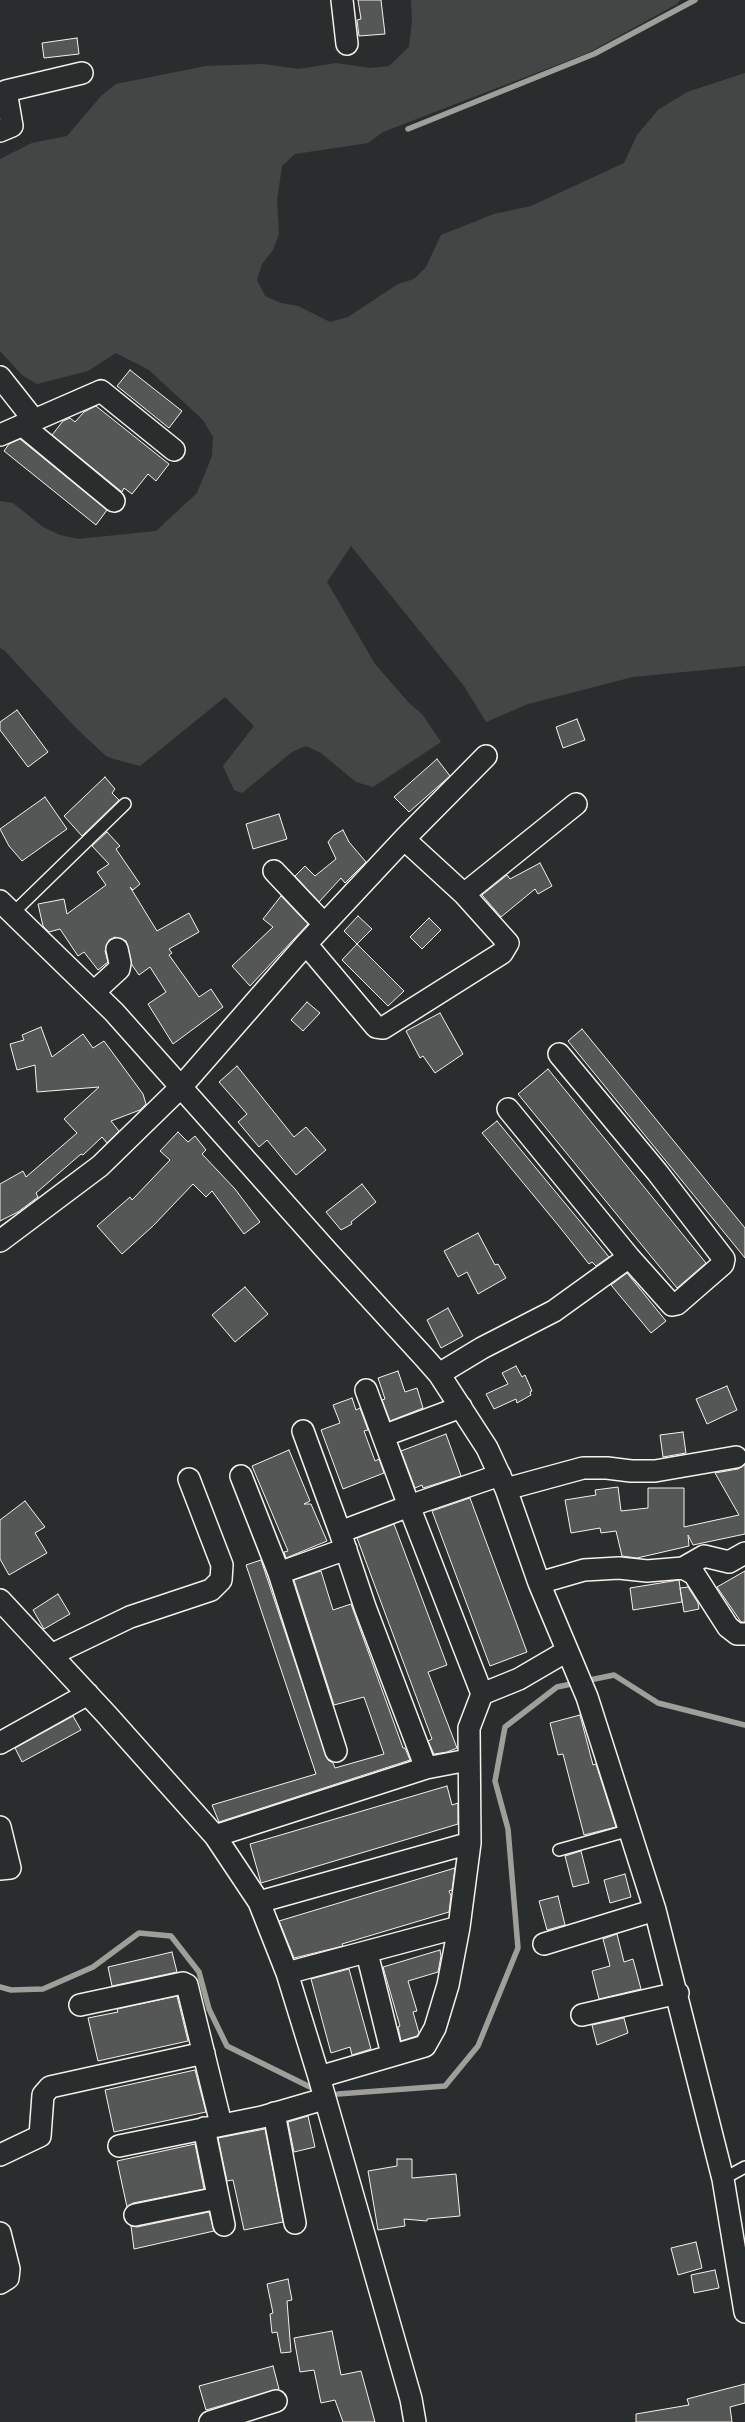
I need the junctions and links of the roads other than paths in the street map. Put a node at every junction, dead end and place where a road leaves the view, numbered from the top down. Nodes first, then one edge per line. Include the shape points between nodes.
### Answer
1 (342, 0) edge
2 (347, 44) dead end
3 (82, 74) dead end
4 (0, 131) edge
5 (0, 377) edge
6 (28, 423) junction
7 (0, 435) edge
8 (174, 450) dead end
9 (114, 501) dead end
10 (486, 756) dead end
11 (125, 804) dead end
12 (576, 804) dead end
13 (404, 839) junction
14 (274, 870) dead end
15 (464, 894) junction
16 (7, 907) edge
17 (324, 924) junction
18 (306, 944) junction
19 (117, 950) dead end
20 (94, 992) junction
21 (559, 1054) dead end
22 (181, 1087) junction
23 (508, 1109) dead end
24 (0, 1241) edge
25 (629, 1257) junction
26 (439, 1374) junction
27 (366, 1390) dead end
28 (461, 1407) junction
29 (303, 1431) dead end
30 (383, 1436) junction
31 (736, 1457) dead end
32 (241, 1476) dead end
33 (189, 1479) dead end
34 (503, 1482) junction
35 (409, 1506) junction
36 (343, 1540) junction
37 (737, 1558) edge
38 (688, 1571) junction
39 (279, 1573) junction
40 (539, 1583) junction
41 (0, 1600) edge
42 (745, 1634) edge
43 (51, 1655) junction
44 (572, 1660) junction
45 (88, 1694) junction
46 (482, 1694) junction
47 (0, 1743) edge
48 (336, 1751) dead end
49 (468, 1760) junction
50 (426, 1768) junction
51 (0, 1827) edge
52 (630, 1830) junction
53 (215, 1836) junction
54 (470, 1843) junction
55 (559, 1850) dead end
56 (0, 1869) edge
57 (259, 1902) junction
58 (655, 1910) junction
59 (459, 1927) junction
60 (544, 1944) dead end
61 (367, 1953) junction
62 (286, 1973) junction
63 (678, 1992) junction
64 (80, 2005) dead end
65 (582, 2015) dead end
66 (204, 2053) junction
67 (392, 2054) junction
68 (319, 2077) junction
69 (324, 2099) junction
70 (274, 2113) junction
71 (213, 2126) junction
72 (119, 2146) dead end
73 (0, 2155) edge
74 (745, 2168) edge
75 (723, 2179) junction
76 (218, 2198) junction
77 (135, 2215) dead end
78 (295, 2223) dead end
79 (224, 2225) dead end
80 (0, 2233) edge
81 (0, 2283) edge
82 (745, 2312) edge
83 (276, 2401) dead end
84 (210, 2422) edge
85 (415, 2422) edge

1 - 2 street
3 - 4 street via 6,91 12,126
5 - 6 street
6 - 7 street
6 - 8 street via 101,391
6 - 9 street
10 - 13 street
11 - 16 lane
12 - 15 street
13 - 15 street
13 - 17 street
14 - 17 street
15 - 18 street via 506,939 506,948 502,953 383,1028 376,1027
16 - 20 street
17 - 18 street
18 - 22 street
19 - 20 street via 119,970
20 - 22 street
21 - 25 street via 657,1172 724,1259 723,1264 677,1304 672,1305
22 - 24 street via 100,1166
22 - 26 street
23 - 25 street
25 - 26 street via 554,1311 482,1348
26 - 28 street
27 - 30 street
28 - 30 street
28 - 34 street
29 - 36 street
30 - 35 street
31 - 34 street via 655,1471 583,1468
32 - 39 street
33 - 43 street via 222,1565 221,1580 211,1590 130,1616
34 - 35 street
34 - 40 street
35 - 36 street
35 - 46 street
36 - 39 street
36 - 50 street via 365,1607
37 - 38 street via 705,1575
38 - 40 street via 647,1572 601,1568 584,1570
38 - 42 street via 728,1627 737,1634
39 - 48 street
40 - 44 street
41 - 43 street
43 - 45 street
44 - 46 street
44 - 52 street via 587,1697
45 - 47 street
45 - 53 street
46 - 49 street via 469,1728
49 - 50 street
49 - 54 street
50 - 53 street
51 - 56 street via 10,1868
52 - 55 lane
52 - 58 street
53 - 57 street
54 - 57 street
54 - 59 street
57 - 62 street
58 - 60 street
58 - 63 street
59 - 61 street
59 - 67 street via 448,1985 435,2028 425,2046
61 - 62 street
61 - 67 street
62 - 68 street
63 - 65 street
63 - 75 street
64 - 66 street via 186,1984
66 - 71 street
66 - 73 street via 50,2087 43,2095 40,2136
67 - 68 street
68 - 69 street
69 - 70 street
69 - 85 street via 411,2399
70 - 71 street
70 - 78 street
71 - 72 street
71 - 76 street
74 - 75 lane
75 - 82 street
76 - 77 street
76 - 79 street
80 - 81 street via 9,2274 7,2280
83 - 84 street

